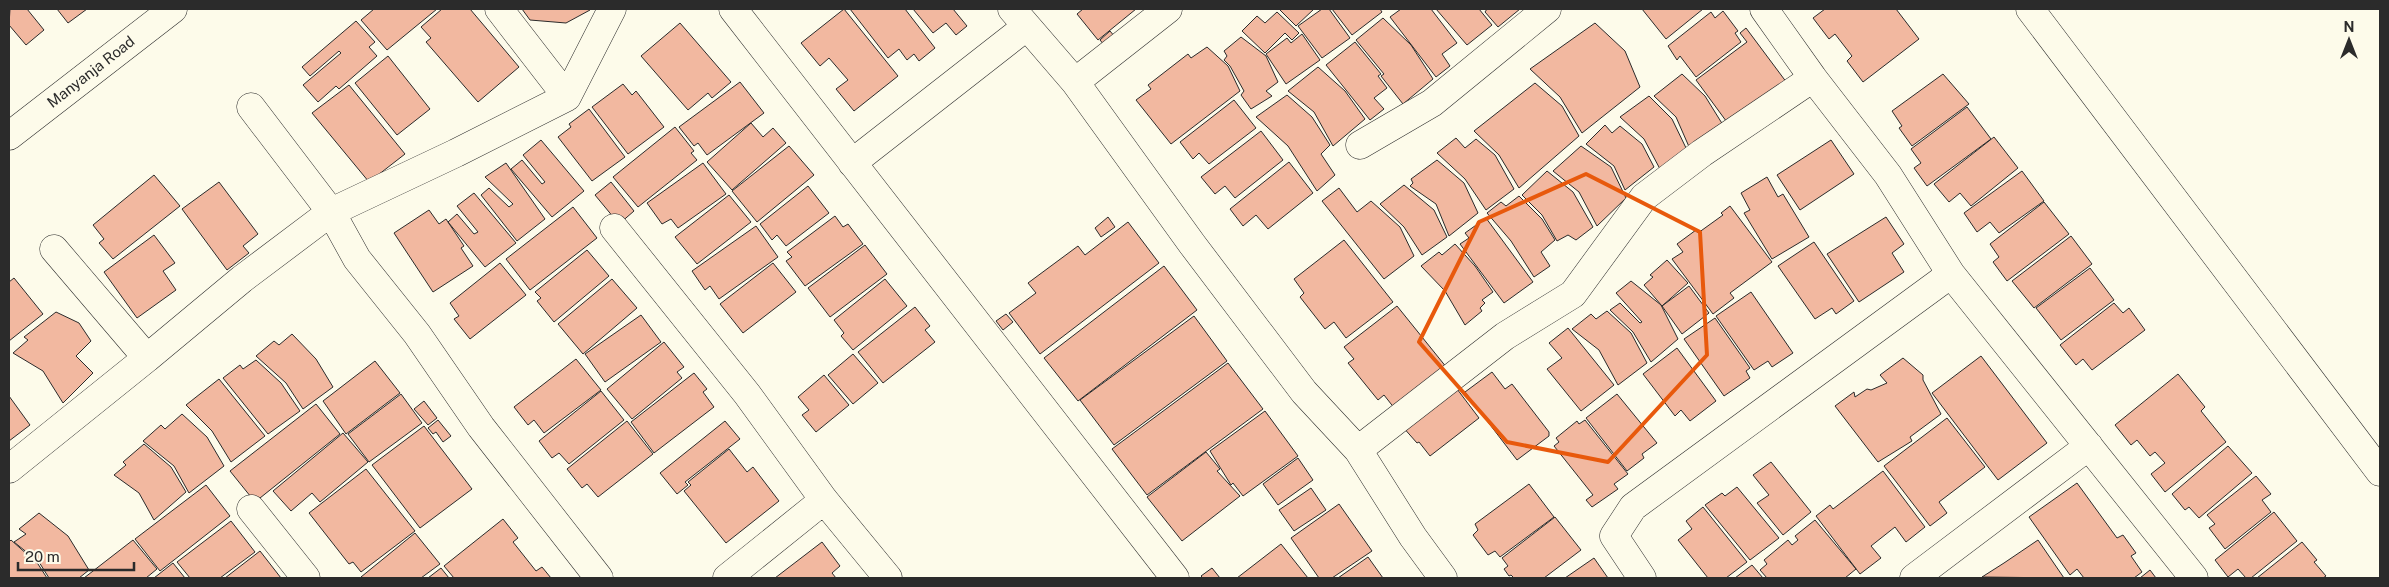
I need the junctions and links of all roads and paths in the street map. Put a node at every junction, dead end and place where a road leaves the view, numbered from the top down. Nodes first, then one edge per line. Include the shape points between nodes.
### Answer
1 (173, 9) edge
2 (499, 9) edge
3 (612, 9) edge
4 (733, 9) edge
5 (1168, 9) edge
6 (1547, 9) edge
7 (1764, 9) edge
8 (2030, 9) edge
9 (1019, 18) edge
10 (1813, 78) junction
11 (1075, 82) junction
12 (567, 97) junction
13 (251, 108) dead end
14 (9, 136) edge
15 (1360, 145) dead end
16 (852, 163) junction
17 (331, 212) junction
18 (614, 228) dead end
19 (54, 249) dead end
20 (1951, 274) junction
21 (147, 358) junction
22 (2089, 446) junction
23 (1358, 450) junction
24 (9, 469) edge
25 (2380, 472) edge
26 (824, 500) junction
27 (251, 509) dead end
28 (306, 578) edge
29 (599, 578) edge
30 (727, 578) edge
31 (888, 578) edge
32 (1175, 578) edge
33 (1443, 578) edge
34 (1642, 578) edge
35 (1914, 578) edge
36 (2194, 578) edge

1 - 14 street, Manyanja Road
2 - 12 street
3 - 12 street
4 - 16 street
5 - 11 street
6 - 15 street via 1432,103
7 - 10 street
8 - 25 street
9 - 11 street
9 - 16 street
10 - 20 street via 1888,175
10 - 23 street via 1702,153 1644,197 1573,294 1505,336
11 - 23 street via 1304,392
12 - 17 street
13 - 17 street
16 - 32 street
17 - 21 street via 242,279
17 - 29 street via 357,259 417,334 481,427
18 - 26 street via 748,394
19 - 21 street
20 - 22 street
20 - 34 street via 1633,507 1614,536
21 - 24 street
22 - 35 street
22 - 36 street
23 - 33 street
26 - 30 street
26 - 31 street
27 - 28 street

